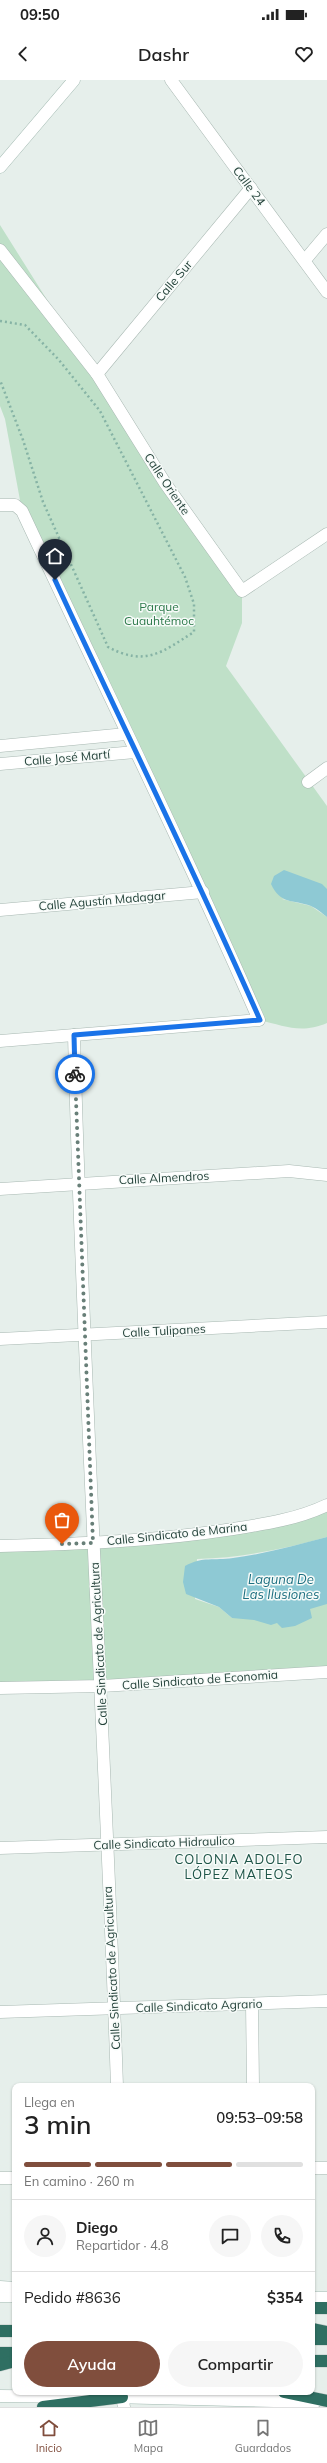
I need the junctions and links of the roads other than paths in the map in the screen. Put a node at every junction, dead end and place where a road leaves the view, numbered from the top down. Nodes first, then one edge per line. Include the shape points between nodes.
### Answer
1 (74, 80) edge
2 (171, 80) edge
3 (0, 167) edge
4 (251, 188) junction
5 (327, 234) edge
6 (0, 250) edge
7 (305, 260) junction
8 (327, 292) edge
9 (97, 374) junction
10 (0, 505) edge
11 (327, 534) edge
12 (126, 734) junction
13 (0, 746) edge
14 (135, 752) junction
15 (0, 764) edge
16 (327, 768) edge
17 (308, 782) dead end
18 (204, 892) junction
19 (0, 910) edge
20 (74, 1035) junction
21 (0, 1041) edge
22 (327, 1175) edge
23 (78, 1184) junction
24 (0, 1189) edge
25 (327, 1322) edge
26 (84, 1335) junction
27 (0, 1339) edge
28 (327, 1505) edge
29 (93, 1543) junction
30 (0, 1546) edge
31 (327, 1672) edge
32 (102, 1686) junction
33 (0, 1688) edge
34 (327, 1837) edge
35 (107, 1846) junction
36 (0, 1848) edge
37 (327, 2001) edge
38 (252, 2004) junction
39 (115, 2009) junction
40 (0, 2012) edge
41 (117, 2083) edge
42 (253, 2083) edge
43 (315, 2168) edge
44 (327, 2168) edge
45 (0, 2178) edge
46 (12, 2178) edge
47 (0, 2287) edge
48 (12, 2288) edge
49 (12, 2294) edge
50 (0, 2295) edge
51 (315, 2298) edge
52 (327, 2298) edge
53 (315, 2308) edge
54 (327, 2308) edge
55 (315, 2330) edge
56 (0, 2331) edge
57 (12, 2331) edge
58 (327, 2332) edge
59 (315, 2339) edge
60 (327, 2339) edge
61 (0, 2353) edge
62 (12, 2353) edge
63 (315, 2361) edge
64 (327, 2361) edge
65 (12, 2362) edge
66 (0, 2365) edge
67 (0, 2388) edge
68 (12, 2389) edge
69 (72, 2395) edge
70 (298, 2395) edge
71 (0, 2396) edge
72 (327, 2401) edge
73 (123, 2402) edge
74 (43, 2407) edge

1 - 3 street
2 - 4 street, Calle 24
4 - 7 street, Calle 24
4 - 9 street, Calle Sur
5 - 7 street
6 - 9 street, Calle Oriente
7 - 8 street, Calle 24
9 - 11 street, Calle Oriente via 165,483 242,591
10 - 12 street via 15,505 22,511
12 - 13 street, Calle José Martí
12 - 14 street
14 - 15 street, Calle José Martí
14 - 18 street
16 - 17 street
18 - 19 street, Calle Agustín Madagar
18 - 20 street via 260,1020
20 - 21 street
20 - 23 street, Calle Sindicato de Agricultura
22 - 23 street, Calle Almendros via 289,1171
23 - 24 street, Calle Almendros
23 - 26 street, Calle Sindicato de Agricultura
25 - 26 street, Calle Tulipanes
26 - 27 street, Calle Tulipanes
26 - 29 street, Calle Sindicato de Agricultura
28 - 29 street, Calle Sindicato de Marina via 301,1515 244,1527 146,1540
29 - 30 street, Calle Sindicato de Marina
29 - 32 street, Calle Sindicato de Agricultura
31 - 32 street, Calle Sindicato de Economia
32 - 33 street, Calle Sindicato de Economia
32 - 35 street, Calle Sindicato de Agricultura
34 - 35 street, Calle Sindicato Hidraulico
35 - 36 street, Calle Sindicato Hidraulico
35 - 39 street, Calle Sindicato de Agricultura
37 - 38 street, Calle Sindicato Agrario
38 - 39 street, Calle Sindicato Agrario
38 - 42 street
39 - 40 street, Calle Sindicato Agrario
39 - 41 street, Calle Sindicato de Agricultura
43 - 44 street
45 - 46 street
47 - 48 street
49 - 50 street
51 - 52 street
53 - 54 highway
55 - 58 highway
56 - 57 highway
59 - 60 highway
61 - 62 highway
63 - 64 highway
65 - 66 highway
67 - 68 street
69 - 73 street
70 - 72 highway
71 - 73 street
72 - 73 street
73 - 74 highway

